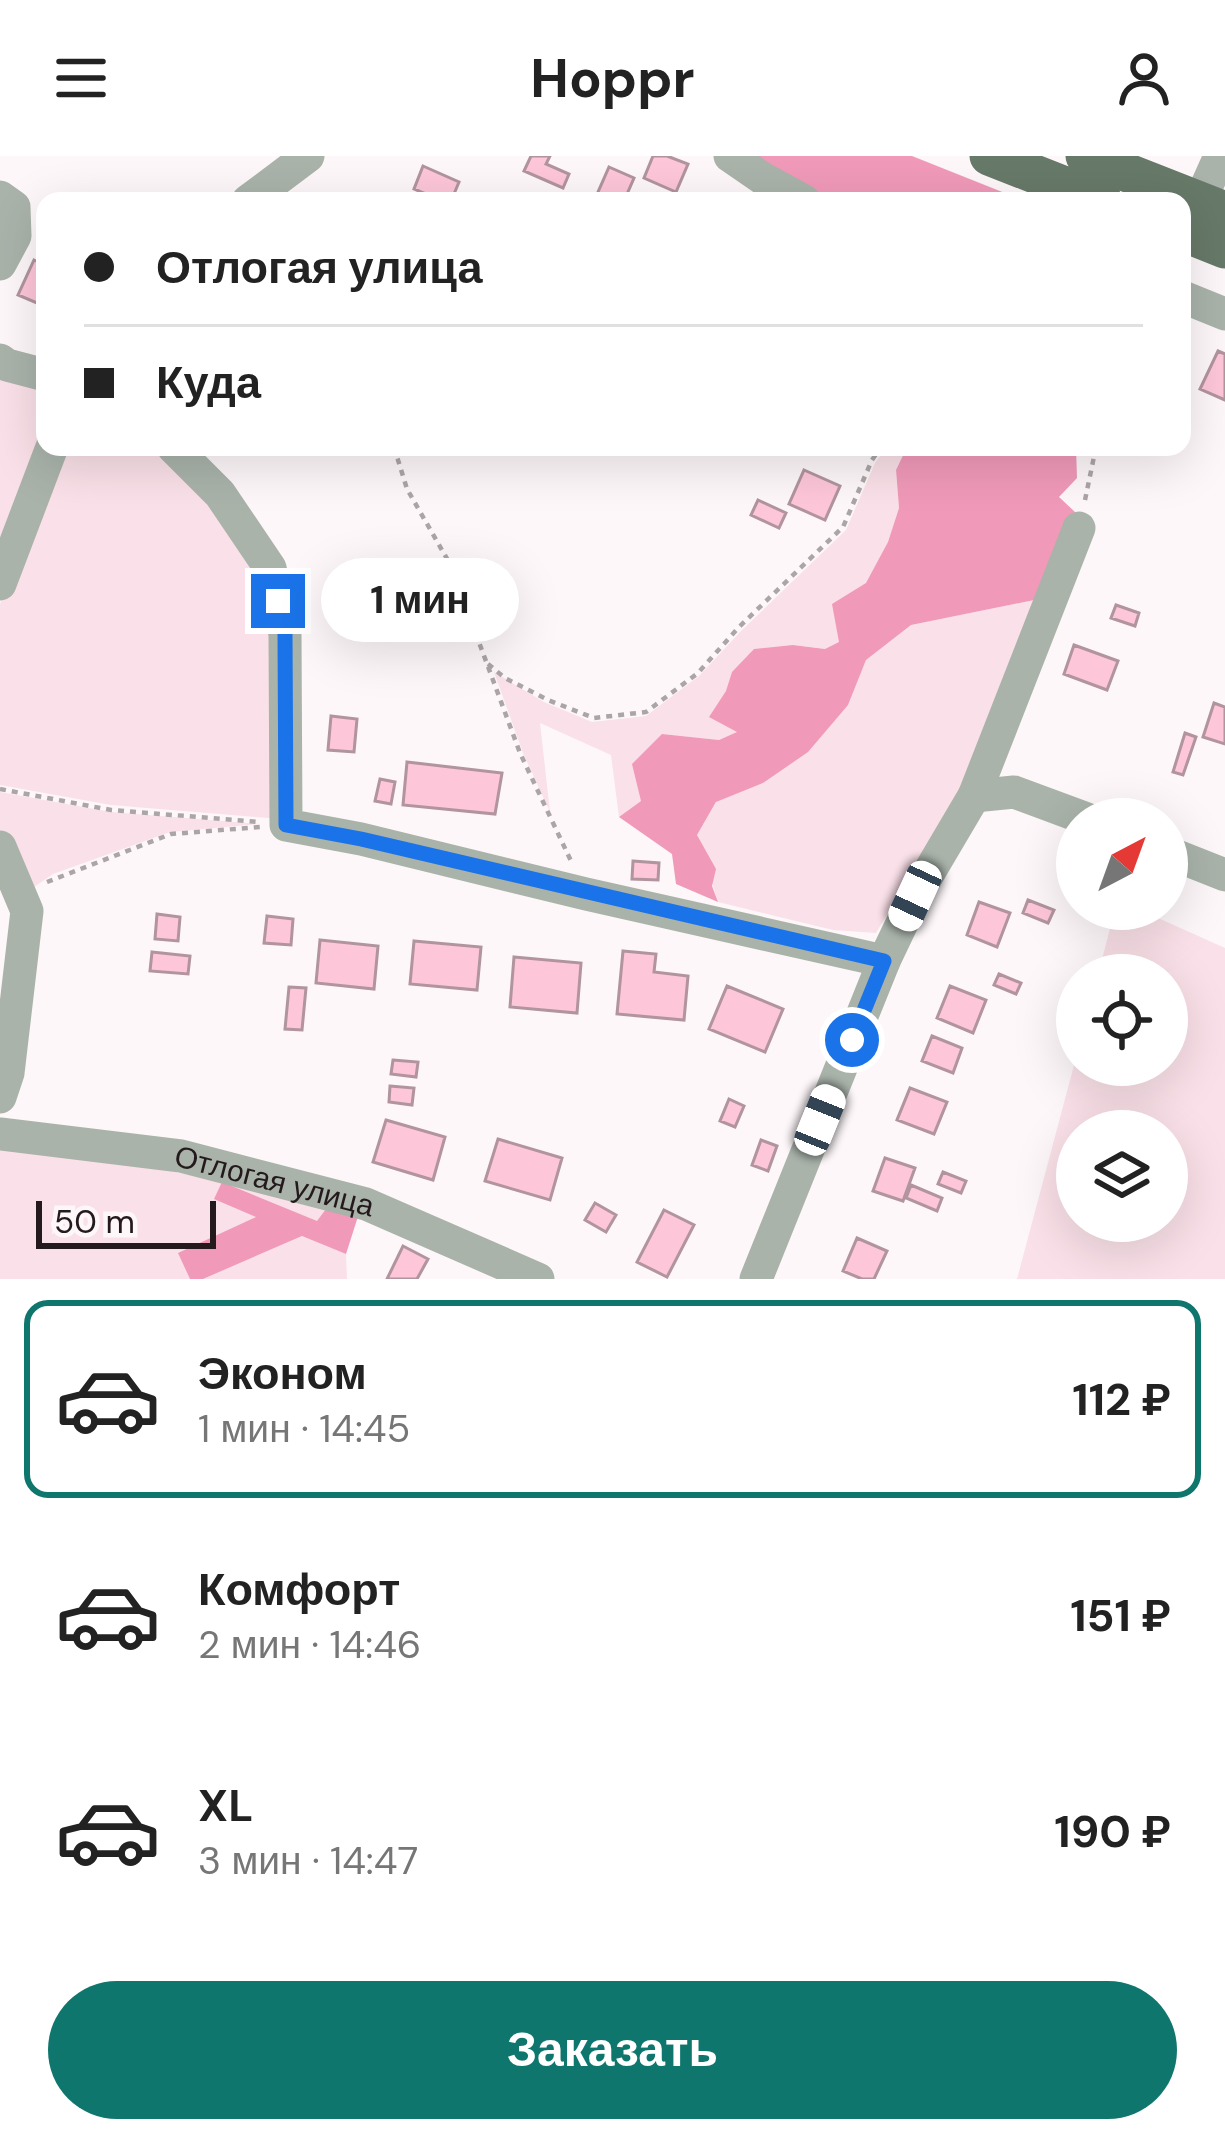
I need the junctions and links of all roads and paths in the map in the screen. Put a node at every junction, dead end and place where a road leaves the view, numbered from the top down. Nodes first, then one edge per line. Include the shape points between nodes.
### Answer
1 (308, 156) edge
2 (730, 156) edge
3 (989, 156) edge
4 (1085, 156) edge
5 (1220, 156) edge
6 (260, 192) edge
7 (789, 192) edge
8 (1080, 192) edge
9 (1156, 192) edge
10 (0, 197) edge
11 (1202, 215) edge
12 (1225, 249) edge
13 (0, 264) edge
14 (1191, 300) edge
15 (1225, 314) edge
16 (0, 360) edge
17 (36, 373) edge
18 (49, 456) edge
19 (182, 456) edge
20 (397, 456) edge
21 (875, 456) edge
22 (1094, 456) edge
23 (1079, 528) joint
24 (0, 584) edge
25 (488, 664) junction
26 (0, 789) edge
27 (974, 796) junction
28 (1056, 808) edge
29 (286, 825) junction
30 (0, 847) edge
31 (1188, 860) edge
32 (1225, 875) edge
33 (586, 893) junction
34 (22, 899) junction
35 (884, 961) junction
36 (0, 1097) edge
37 (0, 1134) edge
38 (538, 1279) edge
39 (756, 1279) edge

1 - 6 street
2 - 7 street
3 - 8 main road
4 - 9 main road
5 - 11 street
10 - 13 street via 14,207 15,236
11 - 12 main road
14 - 15 street
16 - 17 street
18 - 24 street
19 - 29 street via 220,494 270,568 285,634
20 - 25 path
21 - 25 path via 843,527 698,673 646,712 594,718
22 - 23 path
23 - 27 street
25 - 33 path
26 - 29 path via 112,810
27 - 28 street via 1014,792
27 - 35 street
29 - 33 street
29 - 34 path via 171,834 55,877
30 - 34 street
31 - 32 street
33 - 35 street
34 - 36 street via 27,911
35 - 39 street
37 - 38 street, Отлогая улица via 181,1156 366,1204

